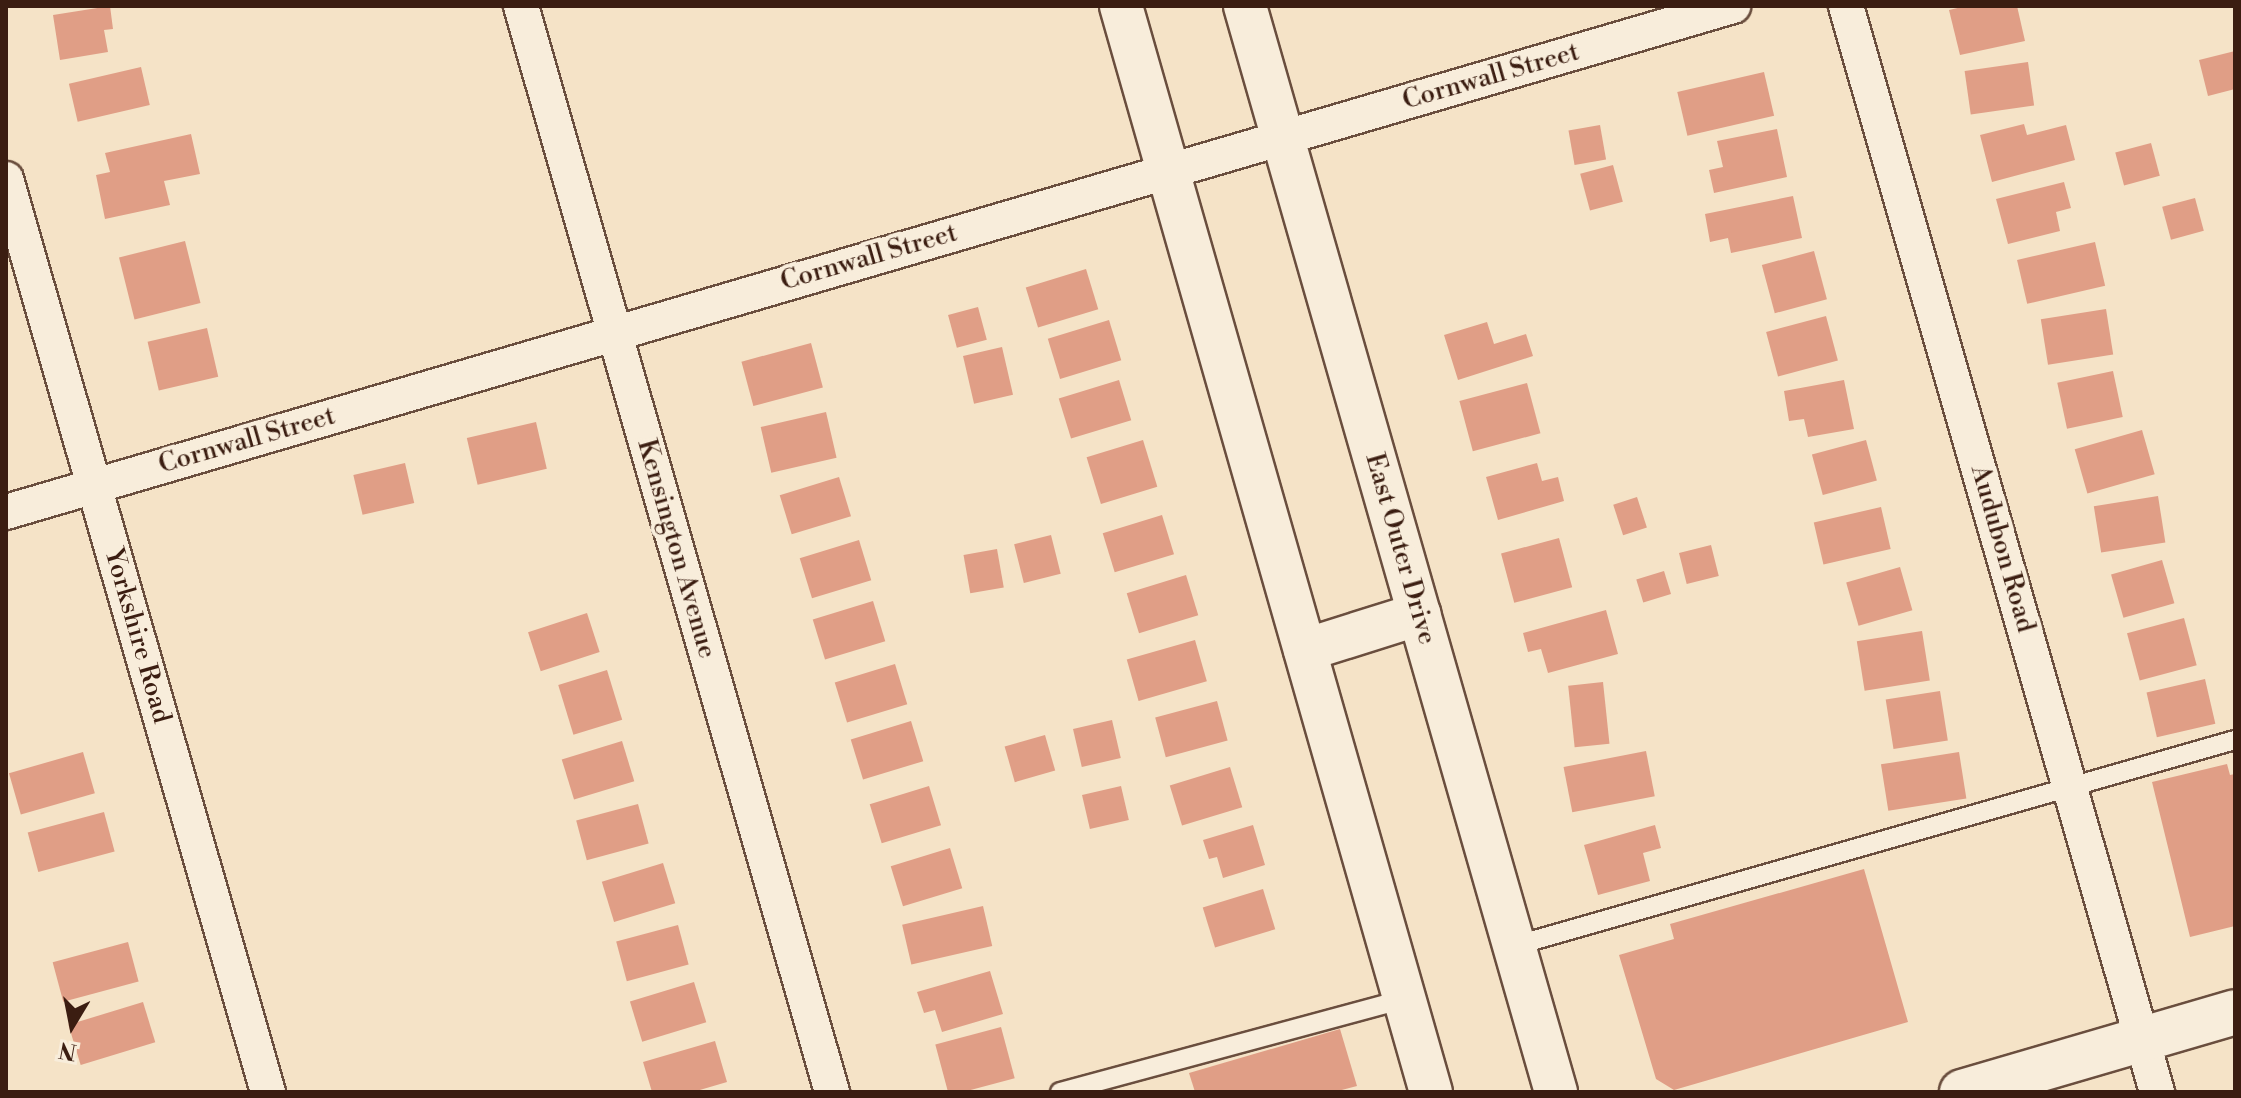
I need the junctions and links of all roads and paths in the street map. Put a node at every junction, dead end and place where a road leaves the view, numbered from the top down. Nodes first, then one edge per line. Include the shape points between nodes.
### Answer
1 (521, 6) edge
2 (1121, 6) edge
3 (1245, 6) edge
4 (1733, 6) edge
5 (1846, 6) edge
6 (1283, 138) junction
7 (1168, 171) junction
8 (6, 179) edge
9 (614, 332) junction
10 (94, 486) junction
11 (6, 512) edge
12 (1419, 614) junction
13 (1305, 650) junction
14 (2235, 740) edge
15 (2070, 788) junction
16 (1514, 946) junction
17 (1405, 999) junction
18 (2235, 1012) edge
19 (2142, 1039) junction
20 (1125, 1084) edge
21 (1544, 1086) edge
22 (268, 1092) edge
23 (832, 1092) edge
24 (1060, 1092) edge
25 (1431, 1092) edge
26 (1962, 1092) edge
27 (2157, 1092) edge

1 - 9 street, Kensington Avenue
2 - 7 street
3 - 6 street, East Outer Drive
4 - 6 street, Cornwall Street
5 - 15 street, Audubon Road
6 - 7 street, Cornwall Street
6 - 12 street, East Outer Drive
7 - 9 street, Cornwall Street
7 - 13 street
8 - 10 street, Yorkshire Road
9 - 10 street, Cornwall Street
9 - 23 street, Kensington Avenue
10 - 11 street, Cornwall Street
10 - 22 street, Yorkshire Road
12 - 13 street
12 - 16 street, East Outer Drive
13 - 17 street
14 - 15 lane
15 - 16 lane
15 - 19 street, Audubon Road
16 - 21 street, East Outer Drive
17 - 20 lane
17 - 25 street
18 - 19 main road
19 - 26 main road
19 - 27 street, Audubon Road
20 - 24 lane

